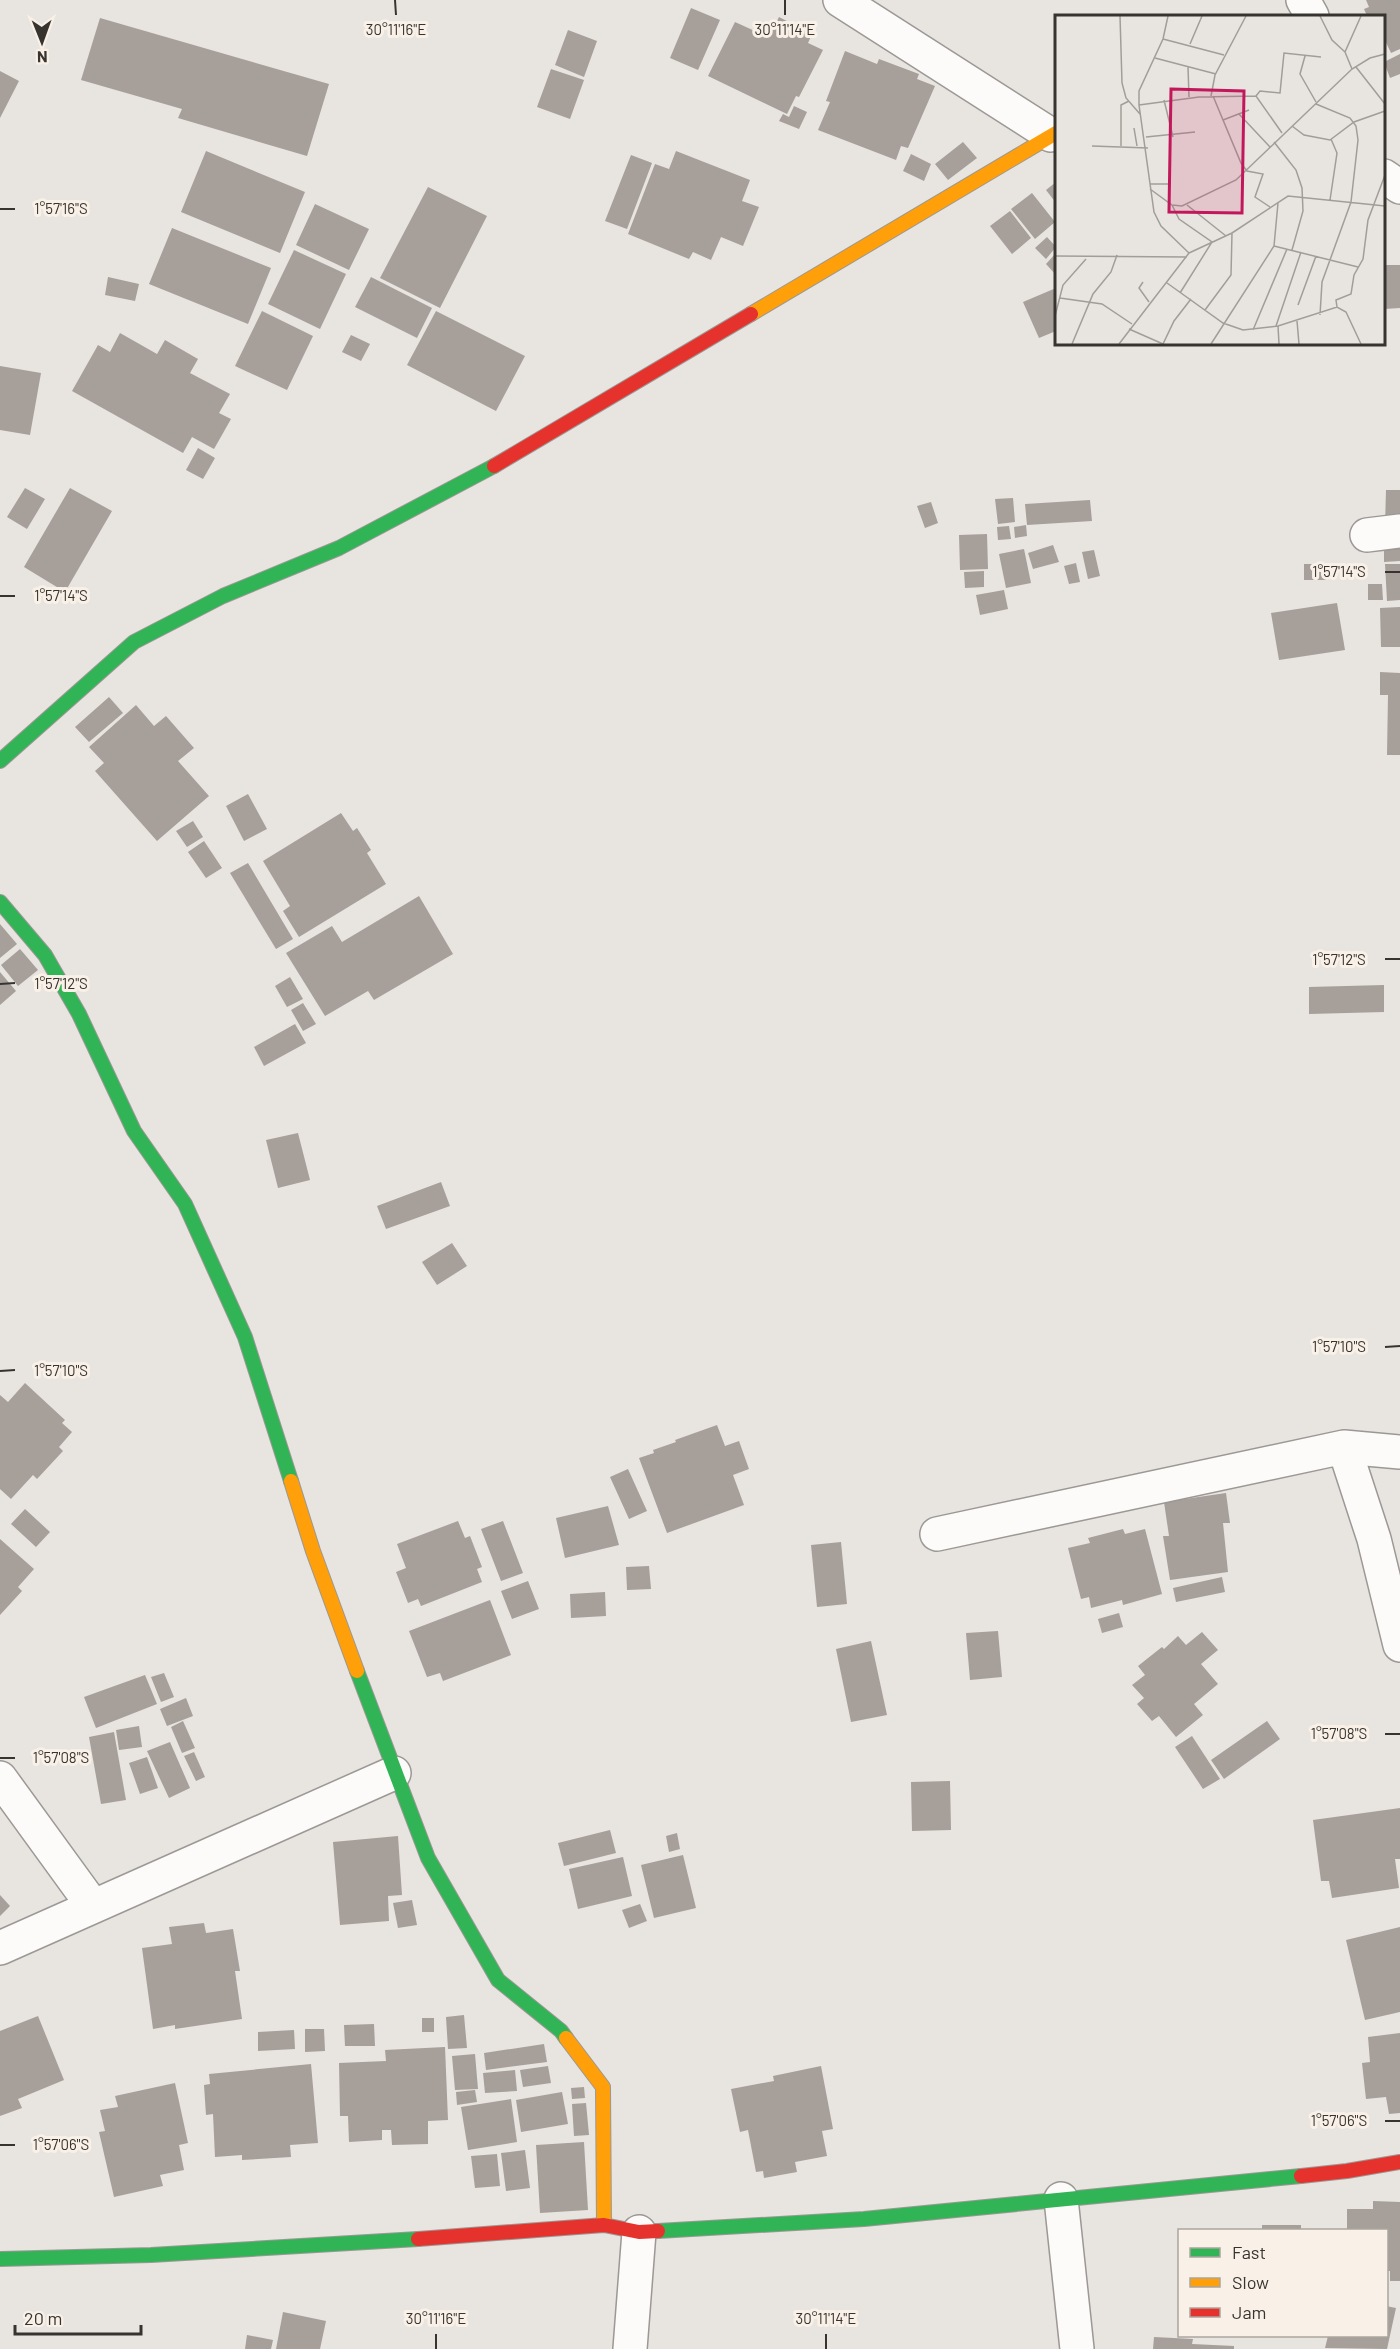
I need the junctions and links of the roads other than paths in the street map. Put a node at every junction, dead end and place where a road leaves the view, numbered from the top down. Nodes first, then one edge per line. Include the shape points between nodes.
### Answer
1 (840, 0) edge
2 (1303, 0) edge
3 (1311, 15) edge
4 (1054, 134) edge
5 (1385, 177) edge
6 (1400, 187) edge
7 (1400, 531) edge
8 (1367, 535) dead end
9 (0, 761) edge
10 (0, 902) edge
11 (1344, 1447) junction
12 (1400, 1452) edge
13 (937, 1534) dead end
14 (1400, 1645) edge
15 (394, 1773) junction
16 (0, 1778) edge
17 (93, 1906) junction
18 (0, 1948) edge
19 (1400, 2162) edge
20 (1060, 2199) junction
21 (604, 2225) junction
22 (639, 2232) junction
23 (0, 2259) edge
24 (630, 2349) edge
25 (1077, 2349) edge

1 - 4 street
2 - 3 street
4 - 9 street via 524,450 339,549 223,597 134,642
5 - 6 street
7 - 8 street
10 - 15 street via 45,955 79,1014 134,1131 185,1204 245,1337 313,1551
11 - 12 street
11 - 13 street
11 - 14 street via 1374,1539
15 - 17 street
15 - 21 street via 428,1858 498,1980 561,2031 603,2087
16 - 17 street
17 - 18 street
19 - 20 street via 1347,2171
20 - 22 street via 864,2219
20 - 25 street
21 - 22 street
21 - 23 street via 101,2258
22 - 24 street

